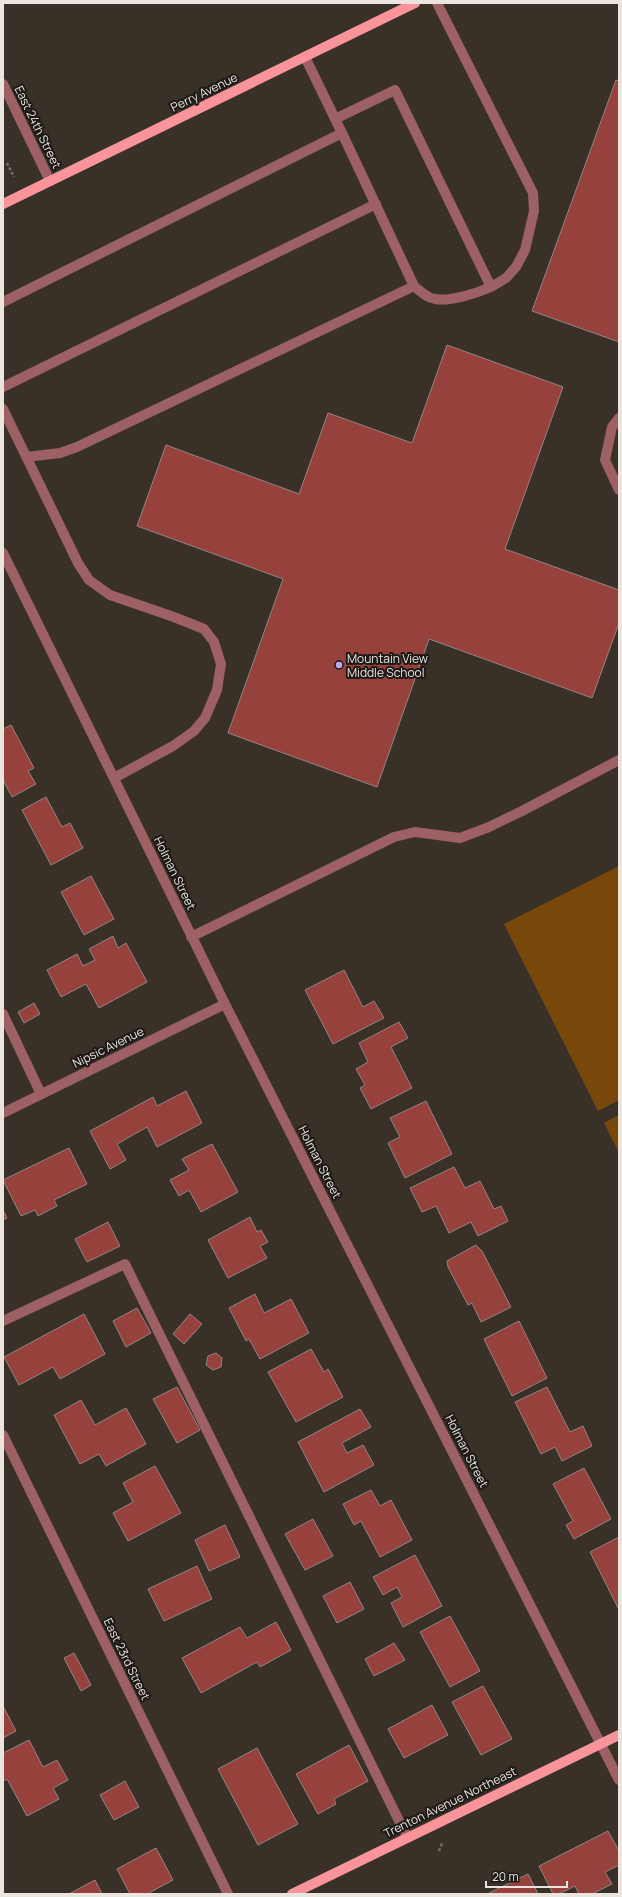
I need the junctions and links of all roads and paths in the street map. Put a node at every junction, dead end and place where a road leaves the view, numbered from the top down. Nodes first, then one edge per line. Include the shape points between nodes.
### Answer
1 (415, 3) edge
2 (437, 3) edge
3 (305, 57) junction
4 (3, 84) edge
5 (335, 119) junction
6 (342, 133) junction
7 (50, 181) junction
8 (3, 204) edge
9 (376, 204) junction
10 (414, 286) junction
11 (491, 287) junction
12 (3, 302) edge
13 (3, 387) edge
14 (3, 409) edge
15 (619, 418) edge
16 (26, 457) junction
17 (619, 490) edge
18 (3, 553) edge
19 (619, 760) edge
20 (114, 778) junction
21 (191, 936) junction
22 (225, 1004) junction
23 (3, 1014) edge
24 (41, 1094) junction
25 (3, 1113) edge
26 (3, 1321) edge
27 (3, 1435) edge
28 (619, 1735) edge
29 (601, 1744) junction
30 (619, 1780) edge
31 (407, 1837) junction
32 (228, 1894) edge
33 (292, 1894) edge

1 - 3 main road, Perry Avenue
2 - 11 street via 533,193 534,212 525,250 516,267 506,278
3 - 5 street
3 - 7 main road, Perry Avenue
4 - 7 street, East 24th Street
5 - 6 street
5 - 11 street via 395,90
6 - 9 street
6 - 12 street
7 - 8 main road, Perry Avenue
9 - 10 street
9 - 13 street
10 - 11 street via 425,296 436,300 462,297
10 - 16 street via 77,447 60,453
14 - 16 street
15 - 17 street via 612,427 605,460
16 - 20 street via 78,563 89,580 110,595 204,629 214,642 222,664 217,690 205,718 194,731 173,746
18 - 20 street, Holman Street
19 - 21 street via 522,811 460,838 415,832 394,837
20 - 21 street, Holman Street
21 - 22 street, Holman Street
22 - 24 street, Nipsic Avenue
22 - 29 street, Holman Street
23 - 24 street
24 - 25 street, Nipsic Avenue
26 - 31 street via 125,1264
27 - 32 street, East 23rd Street
28 - 29 main road, Trenton Avenue Northeast
29 - 30 street, Holman Street
29 - 31 main road, Trenton Avenue Northeast
31 - 33 main road, Trenton Avenue Northeast

